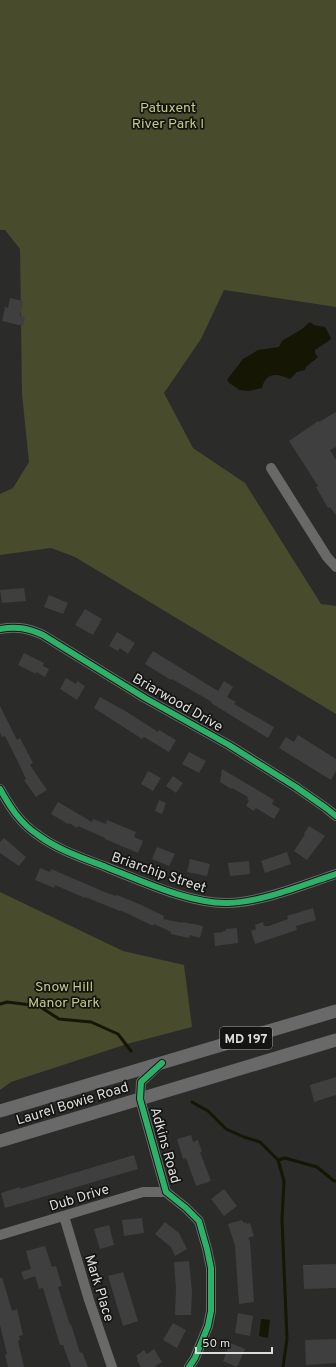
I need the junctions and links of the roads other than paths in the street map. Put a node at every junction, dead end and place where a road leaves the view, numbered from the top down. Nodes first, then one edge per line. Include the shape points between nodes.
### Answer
1 (272, 468) dead end
2 (336, 551) edge
3 (327, 557) junction
4 (336, 567) edge
5 (0, 629) edge
6 (0, 789) edge
7 (336, 816) edge
8 (336, 874) edge
9 (336, 1011) edge
10 (336, 1040) edge
11 (162, 1063) junction
12 (140, 1099) junction
13 (0, 1111) edge
14 (0, 1141) edge
15 (166, 1192) junction
16 (64, 1216) junction
17 (0, 1235) edge
18 (112, 1367) edge
19 (189, 1367) edge

1 - 3 street
2 - 3 street
3 - 4 street
5 - 7 street, Briarwood Drive via 21,627 43,635 229,745 296,787
6 - 8 street, Briarchip Street via 26,826 50,843 144,882 194,899 215,903 242,902
9 - 11 main road, Laurel Bowie Road / MD 197
10 - 12 main road, Laurel Bowie Road / MD 197
11 - 12 street, Adkins Road via 141,1082
11 - 13 main road, Laurel Bowie Road / MD 197
12 - 14 main road, Laurel Bowie Road / MD 197
12 - 15 street, Adkins Road
15 - 16 street, Dub Drive via 143,1192
15 - 19 street, Adkins Road via 199,1221 211,1268 211,1311 208,1326
16 - 17 street, Dub Drive
16 - 18 street, Mark Place

